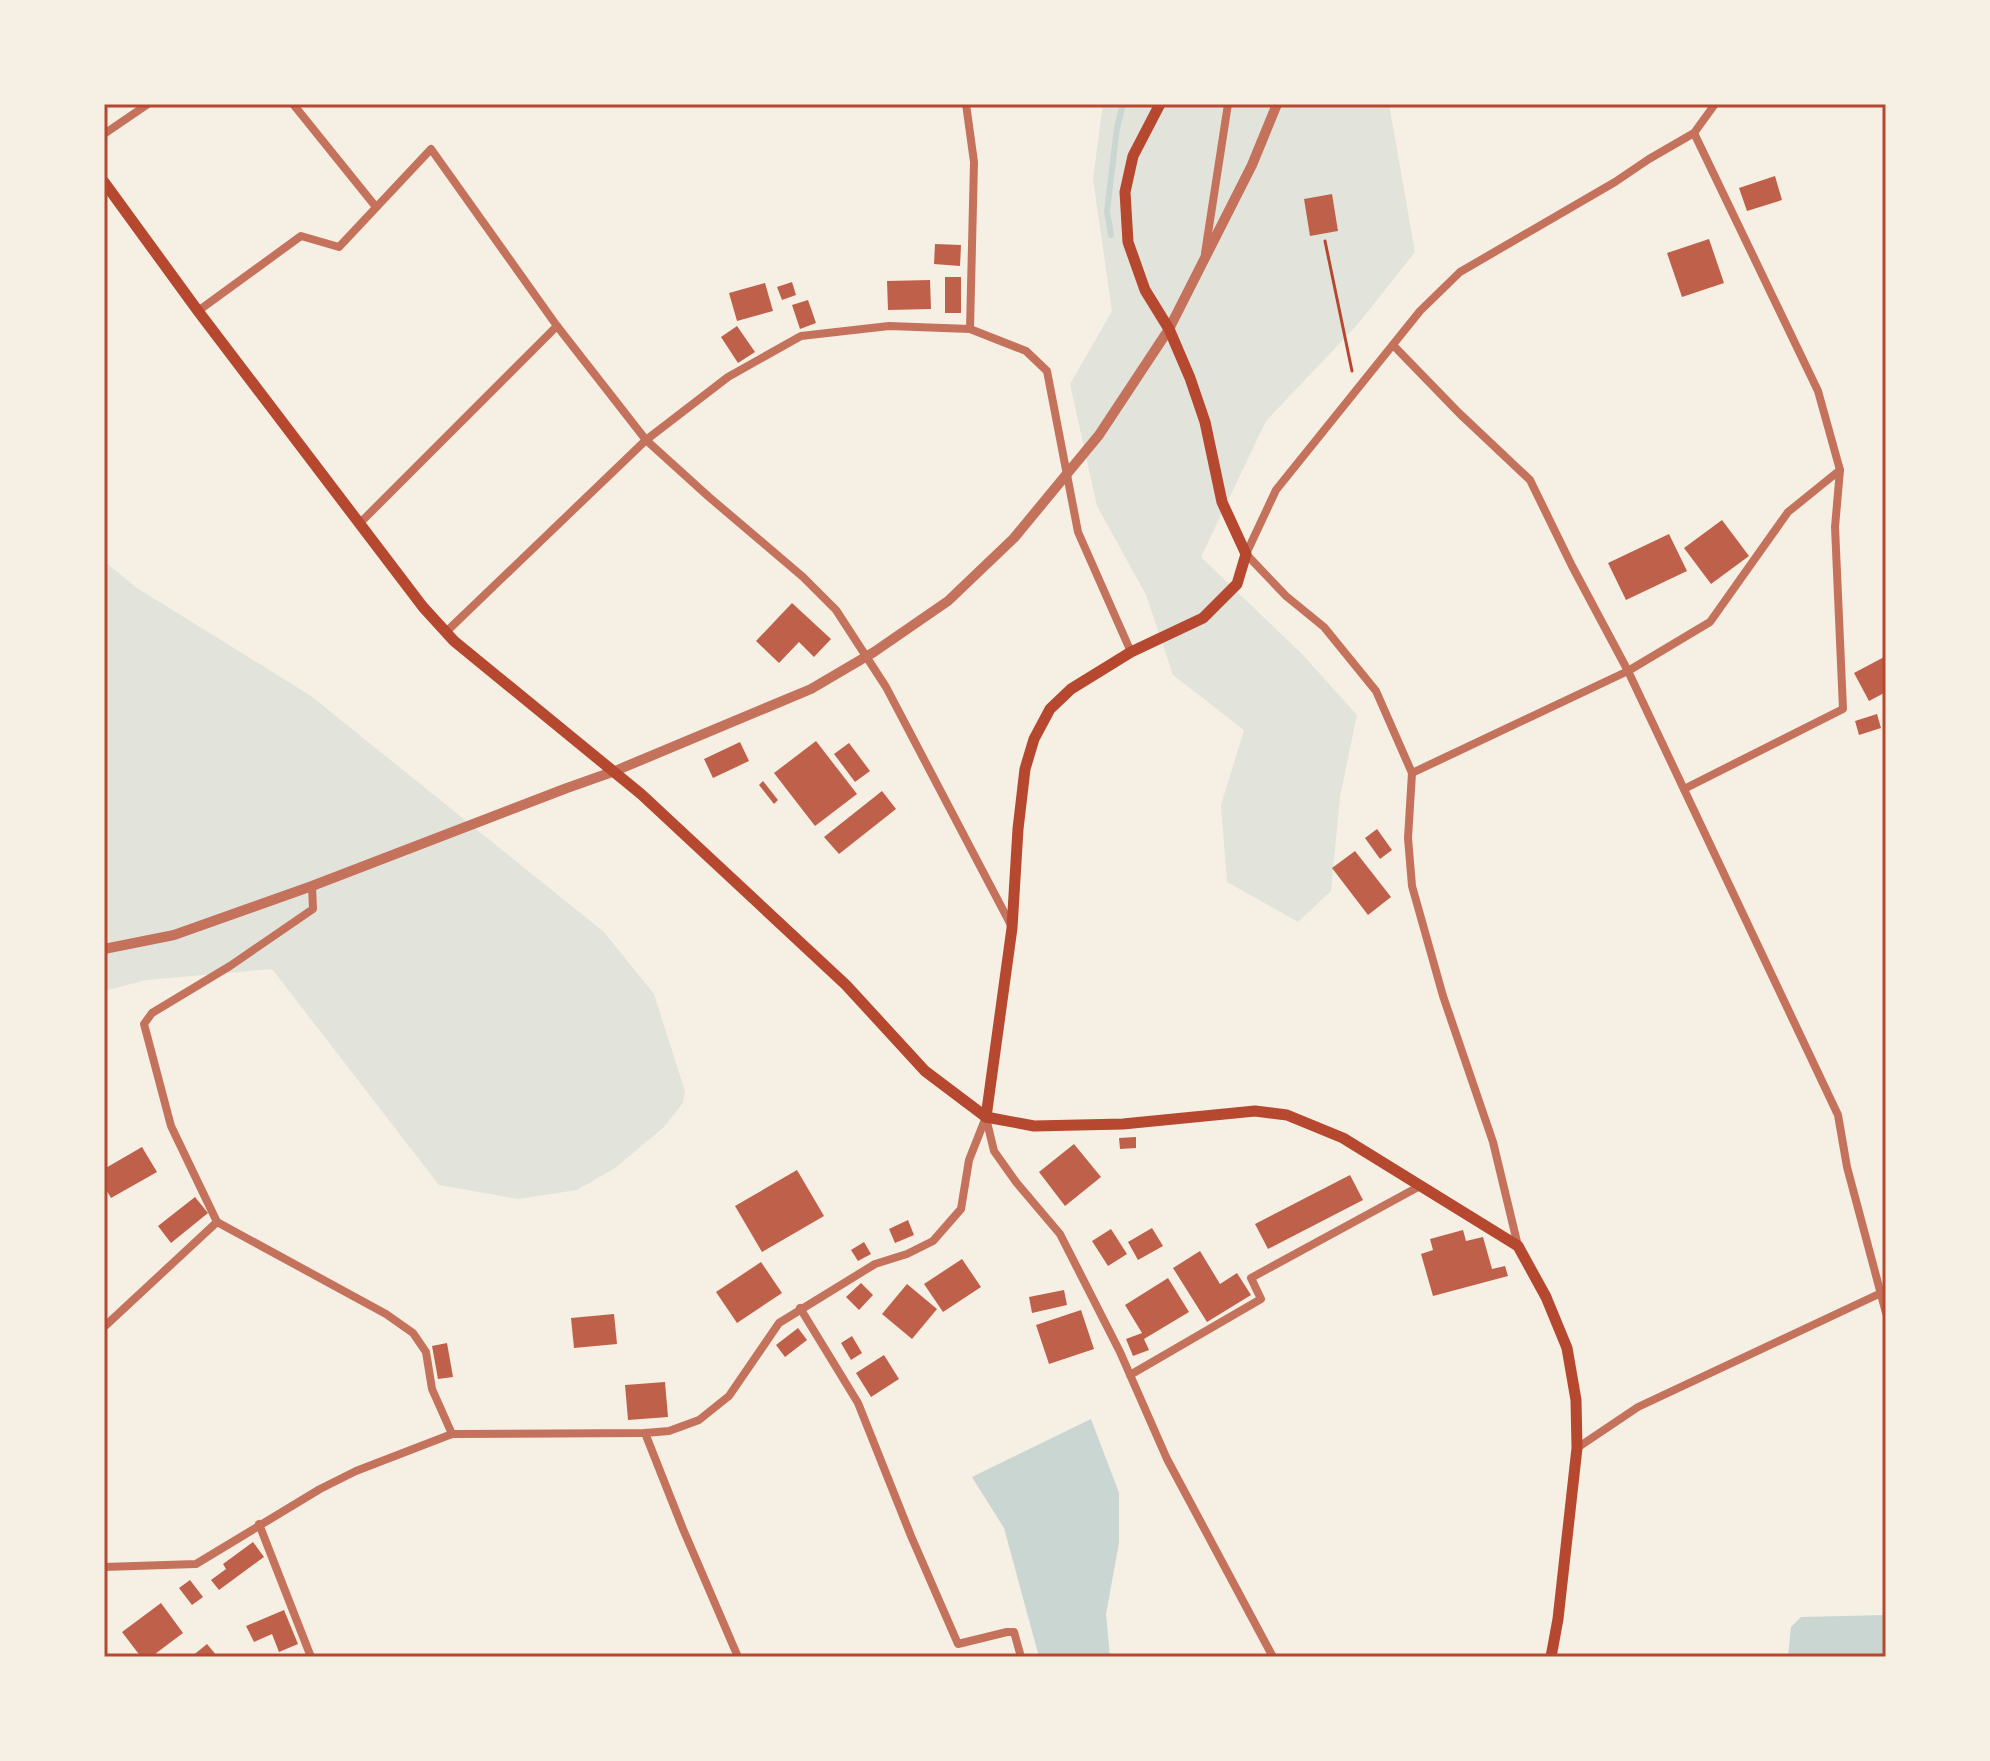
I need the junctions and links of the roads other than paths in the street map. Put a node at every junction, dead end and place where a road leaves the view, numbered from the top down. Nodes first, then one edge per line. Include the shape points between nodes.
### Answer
1 (148, 104) edge
2 (293, 104) edge
3 (966, 104) edge
4 (1160, 104) edge
5 (1228, 104) edge
6 (1277, 104) edge
7 (1715, 104) edge
8 (1694, 133) junction
9 (104, 134) edge
10 (105, 184) edge
11 (376, 207) junction
12 (1203, 262) junction
13 (198, 311) junction
14 (557, 326) junction
15 (970, 329) junction
16 (1169, 329) junction
17 (1393, 345) junction
18 (646, 440) junction
19 (1840, 470) junction
20 (360, 523) junction
21 (1246, 554) junction
22 (446, 632) junction
23 (1131, 652) junction
24 (1628, 671) junction
25 (615, 771) junction
26 (1412, 773) junction
27 (1684, 789) junction
28 (312, 886) junction
29 (1012, 928) junction
30 (104, 949) edge
31 (986, 1117) junction
32 (1420, 1186) junction
33 (217, 1222) junction
34 (1518, 1246) junction
35 (1881, 1293) junction
36 (800, 1308) junction
37 (1886, 1313) edge
38 (104, 1327) edge
39 (1130, 1375) junction
40 (645, 1433) junction
41 (452, 1434) junction
42 (1577, 1448) junction
43 (259, 1524) junction
44 (104, 1567) edge
45 (311, 1657) edge
46 (738, 1657) edge
47 (1021, 1657) edge
48 (1273, 1657) edge
49 (1551, 1657) edge

1 - 9 street
2 - 11 street
3 - 15 street via 974,162
4 - 16 main road via 1133,156 1125,192 1128,242 1145,290
5 - 12 street
6 - 12 street
7 - 8 street
8 - 17 street via 1460,272
8 - 19 street via 1818,391
10 - 13 main road
11 - 13 street via 339,247 301,236
11 - 14 street via 431,149
12 - 16 street
13 - 20 main road
14 - 18 street
14 - 20 street
15 - 18 street via 889,326 801,336 728,377
15 - 23 street via 1026,351 1047,371 1078,532
16 - 21 main road via 1205,422 1222,502
16 - 25 street via 1099,435 1014,538 948,601 811,689
17 - 21 street via 1276,490
17 - 24 street via 1530,480
18 - 22 street
18 - 29 street via 836,610 886,687
19 - 24 street via 1788,512 1710,622
19 - 27 street via 1835,527 1843,709
20 - 22 main road
21 - 23 main road via 1237,584 1203,618
21 - 26 street via 1324,627 1376,691
22 - 25 main road
23 - 29 main road via 1071,689 1050,709 1034,739 1018,829
24 - 26 street
24 - 27 street
25 - 28 street
25 - 31 main road via 846,985 925,1071
26 - 34 street via 1412,886 1493,1142
27 - 35 street via 1838,1115
28 - 30 street via 174,935
28 - 33 street via 313,909 152,1013 144,1024 171,1126
29 - 31 main road
31 - 32 main road via 1034,1126 1123,1124 1255,1111 1287,1115 1343,1138
31 - 36 street via 969,1160 961,1209 933,1241 875,1264
31 - 39 street via 994,1151 1060,1234
32 - 34 main road
32 - 39 street via 1251,1278 1261,1299
33 - 38 street
33 - 41 street via 413,1333 426,1352 432,1389
34 - 42 main road via 1567,1348
35 - 37 street
35 - 42 street via 1638,1407
36 - 40 street via 779,1323 729,1396 699,1420
36 - 47 street via 858,1403 958,1644 1014,1632
39 - 48 street via 1167,1459
40 - 41 street
40 - 46 street
41 - 43 street via 356,1471
42 - 49 main road
43 - 44 street via 196,1564
43 - 45 street

